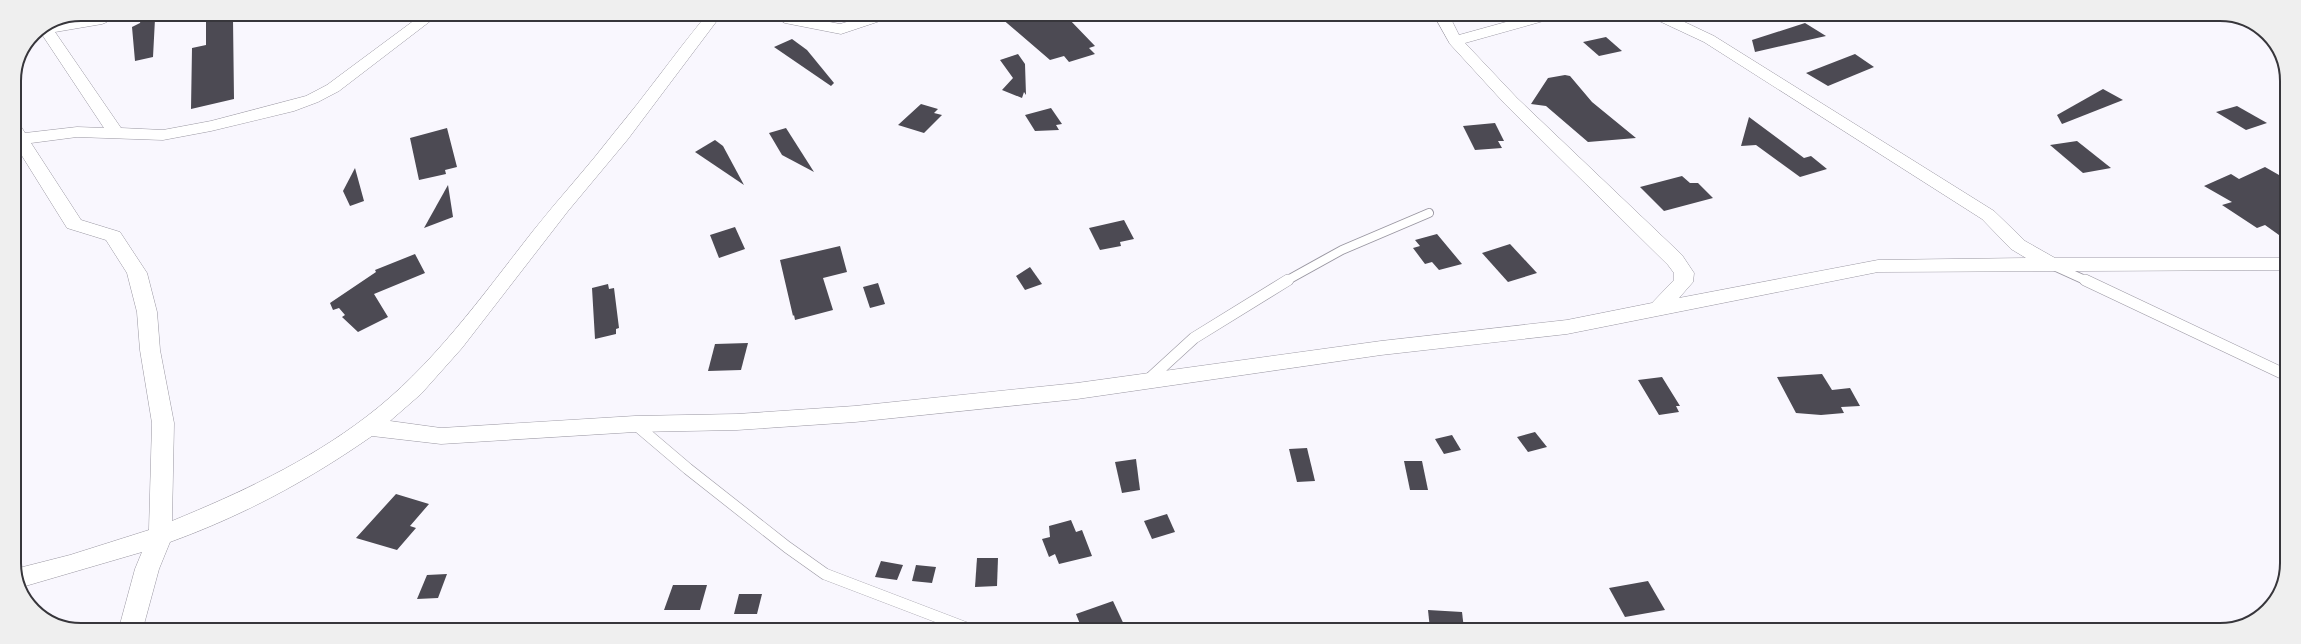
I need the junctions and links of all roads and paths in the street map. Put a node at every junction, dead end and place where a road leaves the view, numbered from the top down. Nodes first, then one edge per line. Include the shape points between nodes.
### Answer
1 (89, 21) edge
2 (422, 21) edge
3 (710, 21) edge
4 (800, 21) edge
5 (866, 21) edge
6 (1444, 21) edge
7 (1527, 21) edge
8 (1671, 21) edge
9 (58, 26) edge
10 (47, 32) edge
11 (1455, 40) junction
12 (115, 132) junction
13 (21, 134) edge
14 (21, 139) edge
15 (1429, 213) dead end
16 (2280, 264) edge
17 (2054, 266) junction
18 (1658, 309) junction
19 (2280, 371) edge
20 (1147, 381) junction
21 (636, 424) junction
22 (367, 427) junction
23 (160, 536) junction
24 (23, 577) edge
25 (132, 623) edge
26 (953, 623) edge

1 - 9 street
2 - 12 street via 333,88 312,99 245,118 179,132 148,136
3 - 22 street via 446,353 413,389
4 - 5 street via 841,29
6 - 11 street
7 - 11 street
8 - 17 street via 1709,39 1988,215 2018,245
10 - 12 street
11 - 18 street via 1511,101 1675,260 1684,273 1683,282
12 - 13 street
14 - 23 street via 74,224 113,236 137,273 147,312 150,350 163,423
15 - 20 lane via 1342,250 1285,281 1194,338
16 - 17 street
17 - 18 street via 1878,266
17 - 19 lane
18 - 20 street via 1567,327 1381,348
20 - 21 street via 1077,391 855,414 699,424
21 - 22 street via 441,436
21 - 26 lane via 688,469 825,574
22 - 23 street via 306,468 242,502
23 - 24 street
23 - 25 street via 147,569

